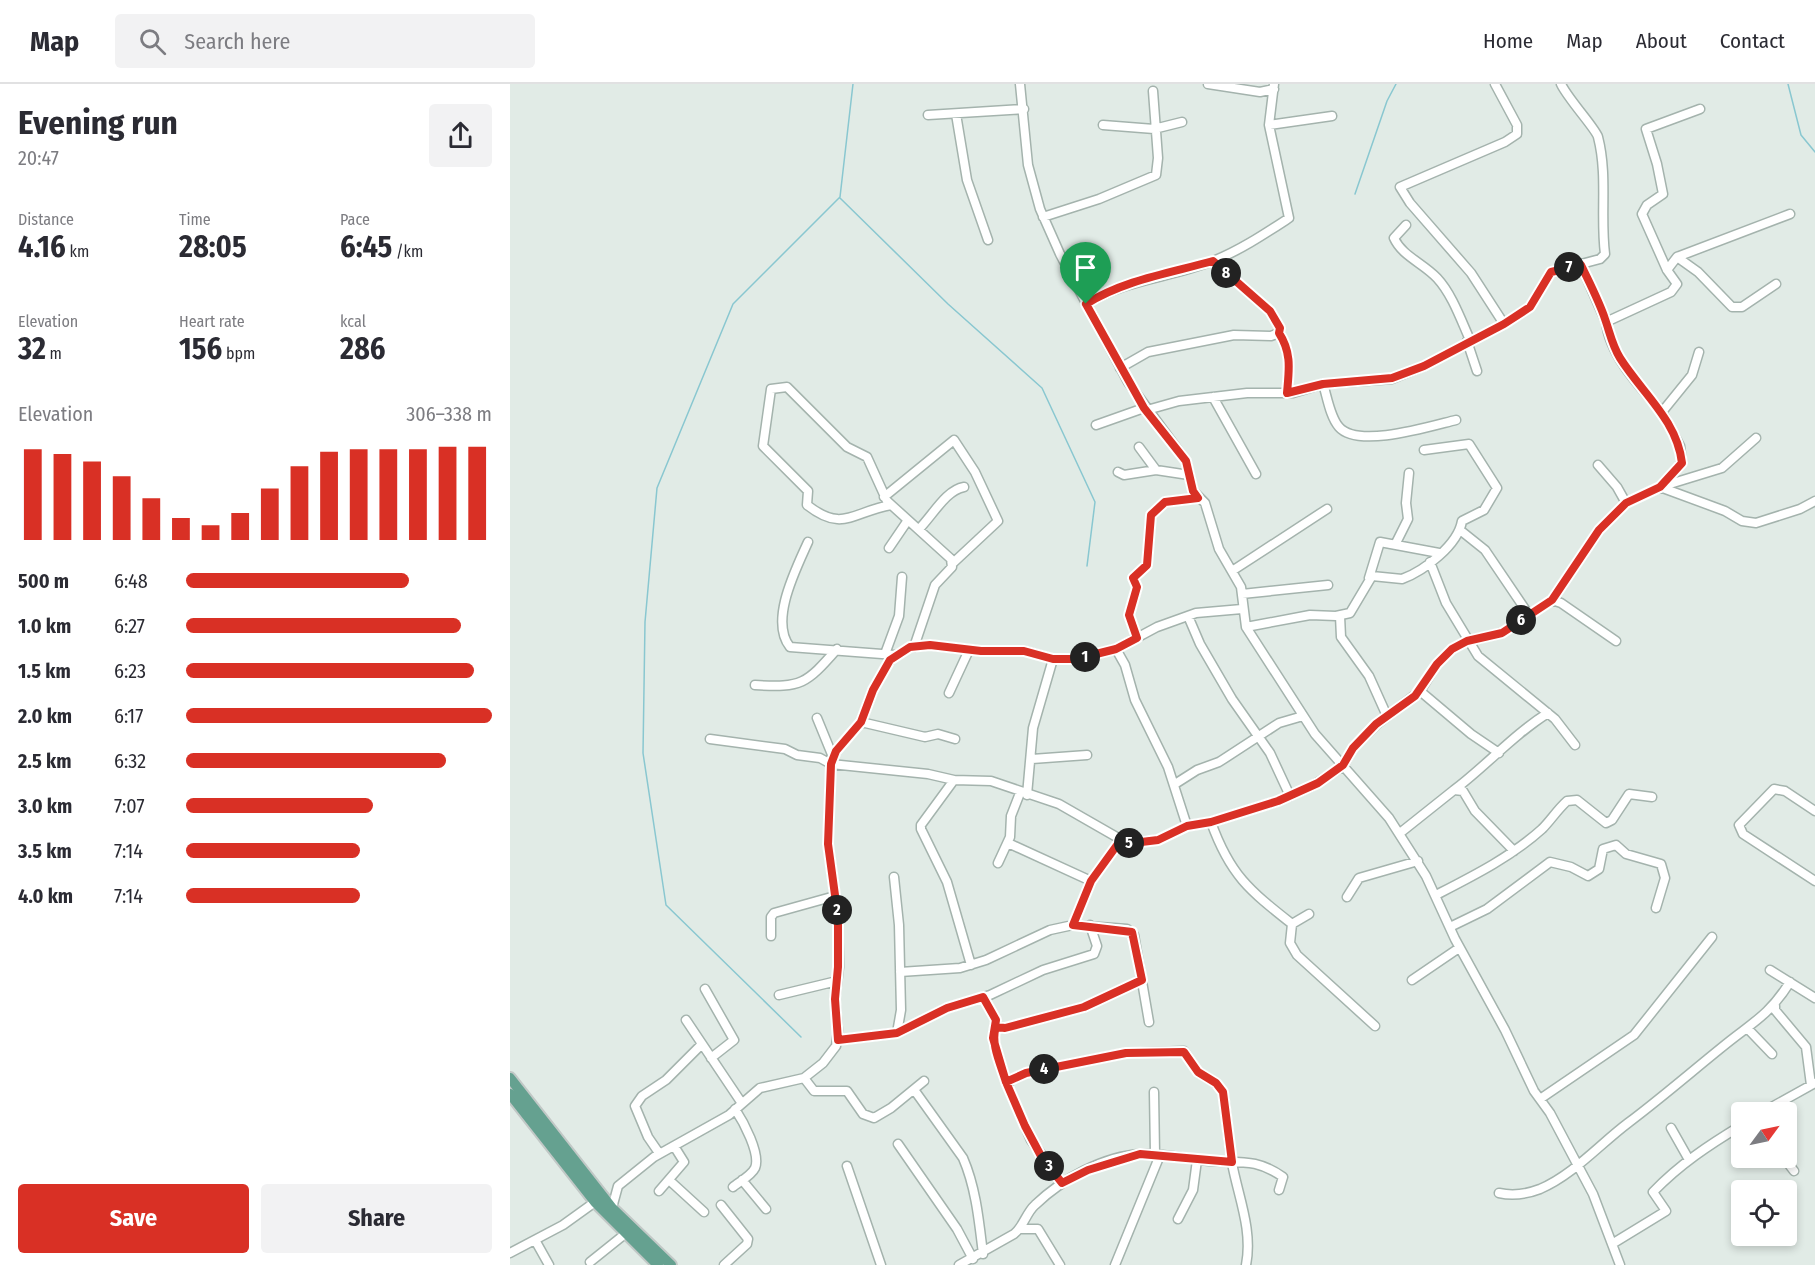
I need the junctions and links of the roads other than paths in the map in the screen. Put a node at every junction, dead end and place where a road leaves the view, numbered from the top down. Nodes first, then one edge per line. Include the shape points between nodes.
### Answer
1 (1020, 84) edge
2 (1208, 84) edge
3 (1495, 84) edge
4 (1561, 84) edge
5 (1274, 87) edge
6 (1153, 91) dead end
7 (1024, 109) junction
8 (1700, 109) dead end
9 (956, 114) junction
10 (928, 115) dead end
11 (1332, 116) dead end
12 (1182, 122) dead end
13 (1102, 125) dead end
14 (1269, 125) junction
15 (1154, 129) junction
16 (1790, 214) dead end
17 (1043, 217) junction
18 (1406, 225) dead end
19 (988, 240) dead end
20 (1677, 257) junction
21 (1213, 261) junction
22 (1581, 265) junction
23 (1666, 270) junction
24 (1776, 284) dead end
25 (1086, 304) junction
26 (1606, 322) junction
27 (1504, 324) junction
28 (1279, 333) junction
29 (1468, 341) junction
30 (1699, 352) dead end
31 (1120, 368) junction
32 (1477, 371) dead end
33 (1323, 384) junction
34 (1287, 393) junction
35 (1213, 397) junction
36 (1146, 409) junction
37 (1662, 412) junction
38 (1456, 420) dead end
39 (1096, 425) dead end
40 (1756, 438) dead end
41 (1139, 447) dead end
42 (1424, 450) dead end
43 (1598, 465) dead end
44 (1156, 470) junction
45 (1118, 472) dead end
46 (1409, 472) dead end
47 (1256, 474) dead end
48 (1189, 475) junction
49 (964, 487) dead end
50 (1660, 487) junction
51 (884, 497) junction
52 (1198, 498) junction
53 (1815, 501) edge
54 (1626, 503) junction
55 (891, 505) junction
56 (1327, 510) dead end
57 (908, 520) junction
58 (919, 529) junction
59 (1461, 530) junction
60 (808, 542) dead end
61 (1396, 543) junction
62 (889, 548) dead end
63 (1439, 553) junction
64 (1430, 562) junction
65 (953, 563) junction
66 (1232, 571) junction
67 (902, 577) dead end
68 (1369, 579) junction
69 (1328, 585) dead end
70 (1242, 594) junction
71 (1552, 600) junction
72 (1242, 609) junction
73 (1529, 615) junction
74 (1188, 616) junction
75 (1340, 616) junction
76 (1246, 627) junction
77 (1137, 638) junction
78 (1467, 641) junction
79 (1616, 641) dead end
80 (914, 647) junction
81 (1116, 649) junction
82 (837, 650) junction
83 (969, 650) junction
84 (885, 654) junction
85 (895, 655) junction
86 (1053, 659) junction
87 (755, 685) dead end
88 (1420, 691) junction
89 (949, 693) dead end
90 (1548, 713) junction
91 (1303, 716) junction
92 (1387, 716) junction
93 (817, 718) dead end
94 (861, 722) junction
95 (1259, 736) junction
96 (710, 739) dead end
97 (955, 739) dead end
98 (1575, 745) dead end
99 (1499, 753) junction
100 (1087, 755) dead end
101 (1032, 759) junction
102 (832, 760) junction
103 (1343, 765) junction
104 (954, 780) junction
105 (1175, 784) junction
106 (1454, 790) junction
107 (1023, 794) junction
108 (1290, 796) junction
109 (1652, 797) dead end
110 (1815, 811) edge
111 (1211, 822) junction
112 (1187, 826) junction
113 (1400, 833) junction
114 (1120, 841) junction
115 (1008, 843) junction
116 (1514, 851) junction
117 (1418, 861) junction
118 (998, 863) dead end
119 (894, 877) dead end
120 (1091, 881) junction
121 (1815, 881) edge
122 (1436, 895) junction
123 (835, 896) junction
124 (1347, 897) dead end
125 (1656, 908) dead end
126 (1309, 914) dead end
127 (1292, 924) junction
128 (1073, 925) junction
129 (1090, 925) junction
130 (1450, 927) junction
131 (771, 936) dead end
132 (1712, 937) dead end
133 (1460, 948) junction
134 (971, 965) junction
135 (1770, 970) dead end
136 (900, 972) junction
137 (1142, 980) junction
138 (1412, 980) dead end
139 (837, 981) junction
140 (1790, 982) junction
141 (705, 989) dead end
142 (779, 995) dead end
143 (983, 997) junction
144 (1815, 998) edge
145 (1775, 1006) junction
146 (686, 1020) dead end
147 (1149, 1022) dead end
148 (1376, 1026) dead end
149 (996, 1027) junction
150 (1748, 1029) junction
151 (897, 1033) junction
152 (838, 1040) junction
153 (702, 1044) junction
154 (1772, 1054) dead end
155 (711, 1058) junction
156 (510, 1078) edge
157 (804, 1078) junction
158 (924, 1081) dead end
159 (1006, 1082) junction
160 (1813, 1084) edge
161 (915, 1091) junction
162 (1154, 1092) dead end
163 (511, 1098) edge
164 (1540, 1100) junction
165 (1781, 1102) edge
166 (738, 1106) junction
167 (1671, 1128) dead end
168 (1731, 1132) edge
169 (898, 1144) dead end
170 (674, 1146) junction
171 (659, 1153) junction
172 (1157, 1154) junction
173 (1688, 1158) junction
174 (1197, 1160) junction
175 (1232, 1162) junction
176 (1576, 1165) junction
177 (848, 1166) dead end
178 (1792, 1168) edge
179 (1794, 1171) dead end
180 (669, 1180) junction
181 (742, 1180) junction
182 (1062, 1183) junction
183 (733, 1187) dead end
184 (1279, 1190) dead end
185 (659, 1191) dead end
186 (1499, 1193) dead end
187 (595, 1202) junction
188 (721, 1205) dead end
189 (612, 1208) junction
190 (766, 1209) dead end
191 (704, 1212) dead end
192 (1178, 1219) dead end
193 (1021, 1229) junction
194 (625, 1233) junction
195 (536, 1240) junction
196 (1612, 1244) junction
197 (510, 1253) edge
198 (983, 1254) junction
199 (973, 1259) junction
200 (590, 1263) dead end
201 (727, 1264) edge
202 (549, 1265) edge
203 (658, 1265) edge
204 (670, 1265) edge
205 (881, 1265) edge
206 (959, 1265) edge
207 (1060, 1265) edge
208 (1115, 1265) edge
209 (1246, 1265) edge
210 (1620, 1265) edge

1 - 7 street
2 - 5 street via 1260,92
3 - 27 street via 1517,124 1517,134 1400,187 1489,296
4 - 22 street via 1598,135 1604,177 1605,254
5 - 14 street
6 - 15 street
7 - 9 street
7 - 17 street via 1028,165
8 - 23 street via 1646,129 1663,194 1647,205 1642,214
9 - 10 street
9 - 19 street via 967,180
11 - 14 street
12 - 15 street
13 - 15 street
14 - 21 street via 1290,218
15 - 17 street via 1156,176
16 - 20 street
17 - 25 street
18 - 29 street via 1394,238 1399,250 1439,280
20 - 23 street
20 - 24 street via 1698,272 1732,307 1742,307
21 - 25 street via 1106,291
21 - 28 street via 1270,311
22 - 26 street
22 - 27 street via 1551,272 1530,307
23 - 26 street via 1677,284 1671,292
25 - 31 street
26 - 37 street via 1607,333 1620,358
27 - 29 street
28 - 31 street via 1234,335 1148,352
28 - 34 street via 1290,363
29 - 32 street
29 - 33 street via 1424,366 1392,378
30 - 37 street via 1692,375
31 - 36 street
33 - 34 street
33 - 38 street via 1337,425 1344,432 1402,434
34 - 35 street
35 - 36 street
35 - 47 street
36 - 39 street
36 - 48 street via 1178,448
37 - 50 street via 1680,446 1682,463
40 - 50 street via 1722,468
41 - 44 street
42 - 59 street via 1469,444 1497,488 1484,510 1462,521
43 - 54 street
44 - 45 street via 1124,476
44 - 48 street
46 - 61 street via 1408,519
48 - 52 street
49 - 58 street via 945,497
50 - 53 street via 1742,521 1756,523
50 - 54 street
51 - 55 street
51 - 55 street via 867,457 847,447 788,387 771,388 764,446 808,491 807,505 823,518 838,521
51 - 65 street via 954,440 975,472 998,521
52 - 66 street via 1205,503 1219,549
52 - 77 street via 1165,502 1151,515 1147,565 1133,578 1137,587 1129,613
54 - 71 street via 1599,530
55 - 57 street
56 - 66 street
57 - 58 street
57 - 62 street
58 - 65 street
59 - 63 street
59 - 73 street via 1485,550
60 - 82 street via 792,580 782,637 790,647
61 - 63 street
61 - 68 street via 1380,542
63 - 64 street
64 - 68 street via 1402,579 1377,575
64 - 78 street
65 - 80 street via 935,585
66 - 70 street
67 - 84 street via 899,616
68 - 75 street via 1354,610
69 - 70 street
70 - 72 street
71 - 73 street
71 - 79 street
72 - 74 street
72 - 76 street
73 - 78 street via 1502,633
74 - 77 street
74 - 95 street via 1200,644
75 - 76 street via 1310,615
75 - 92 street via 1341,637 1369,676
76 - 91 street
77 - 81 street
78 - 88 street via 1437,664
78 - 90 street via 1498,675
80 - 83 street
80 - 85 street
81 - 86 street via 1076,659
81 - 105 street via 1135,700
82 - 84 street
82 - 87 street via 820,670 798,685
83 - 86 street via 1024,651
83 - 89 street
84 - 85 street
85 - 94 street via 883,669
86 - 101 street via 1033,728
88 - 92 street
88 - 99 street
90 - 98 street
90 - 99 street
91 - 95 street via 1284,720
91 - 103 street
92 - 103 street via 1353,748
93 - 102 street
94 - 97 street via 925,737 938,734
94 - 102 street
95 - 105 street
95 - 108 street
96 - 102 street
99 - 106 street
100 - 101 street
101 - 107 street
102 - 104 street
102 - 123 street via 828,844
103 - 108 street
103 - 113 street
104 - 107 street via 983,779
104 - 134 street via 921,829 947,882
105 - 112 street
106 - 113 street
106 - 116 street via 1463,791 1475,811
107 - 114 street via 1059,804
107 - 115 street via 1011,816
108 - 111 street
109 - 116 street via 1629,794 1606,823 1577,800 1567,801 1541,830
110 - 121 street via 1785,790 1774,789 1739,825 1743,834
111 - 112 street
111 - 127 street via 1233,870
112 - 114 street via 1149,842
113 - 117 street
114 - 120 street
115 - 118 street
115 - 120 street
116 - 122 street
117 - 122 street
117 - 124 street via 1359,878
119 - 136 street
120 - 128 street
122 - 130 street
123 - 131 street via 774,913
123 - 139 street via 839,929
125 - 130 street via 1665,878 1660,864 1626,854 1616,845 1604,849 1599,868 1588,876 1550,862 1487,909
126 - 127 street
127 - 148 street via 1290,943 1297,955
128 - 129 street
128 - 134 street via 1050,930
129 - 137 street via 1132,932
129 - 143 street via 1097,946 1094,954 1043,970
130 - 133 street
132 - 164 street via 1634,1035
133 - 138 street
133 - 164 street
134 - 136 street
135 - 140 street
136 - 151 street via 902,1010
137 - 147 street
137 - 149 street via 1074,1011
139 - 142 street
139 - 152 street
140 - 144 street
140 - 145 street
141 - 155 street via 734,1040
143 - 149 street
143 - 151 street via 947,1008
145 - 150 street
145 - 160 street via 1806,1047
146 - 153 street
149 - 159 street via 993,1038
150 - 154 street
150 - 176 street
151 - 152 street
152 - 157 street via 832,1054
153 - 155 street
153 - 171 street via 635,1106
155 - 166 street
156 - 189 main road
157 - 161 street via 814,1091 846,1091 862,1114 874,1118
157 - 166 street via 760,1088
158 - 161 street
159 - 175 street via 1033,1071 1126,1053 1184,1052 1198,1072 1223,1092
159 - 182 street via 1031,1140
160 - 165 street
161 - 198 street via 963,1158 976,1201
162 - 172 street
163 - 187 main road
164 - 176 street
166 - 170 street
166 - 181 street via 756,1163 752,1173
167 - 173 street
168 - 173 street
169 - 199 street
170 - 171 street
170 - 180 street via 684,1162
171 - 189 street via 618,1186
172 - 174 street
172 - 182 street via 1111,1161
172 - 208 street
173 - 196 street via 1653,1192 1666,1211
174 - 175 street
174 - 192 street via 1193,1190
175 - 184 street via 1267,1166 1283,1177
175 - 209 street via 1244,1215
176 - 186 street via 1541,1188 1511,1195
176 - 196 street via 1593,1194
177 - 205 street
178 - 179 street
180 - 185 street
180 - 191 street
181 - 183 street
181 - 190 street
182 - 193 street via 1033,1206
187 - 194 main road
187 - 195 street
188 - 201 street via 748,1239
189 - 204 main road
193 - 198 street
193 - 207 street via 1038,1229
194 - 200 street
194 - 203 main road
195 - 197 street
195 - 202 street
196 - 210 street
198 - 199 street
199 - 206 street

